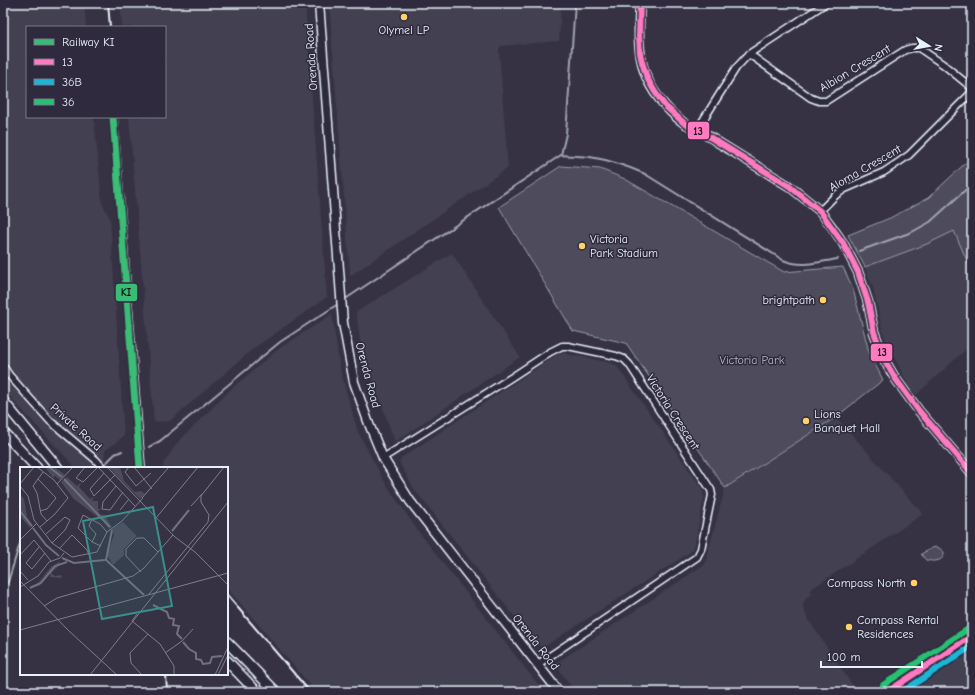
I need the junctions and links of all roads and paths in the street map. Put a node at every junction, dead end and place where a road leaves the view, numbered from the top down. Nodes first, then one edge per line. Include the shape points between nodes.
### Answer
1 (319, 3) edge
2 (640, 3) edge
3 (826, 3) edge
4 (749, 54) junction
5 (972, 88) edge
6 (972, 92) edge
7 (697, 130) junction
8 (820, 211) junction
9 (3, 366) edge
10 (3, 401) edge
11 (3, 432) edge
12 (384, 458) junction
13 (36, 467) edge
14 (57, 467) edge
15 (102, 467) edge
16 (972, 473) edge
17 (972, 636) edge
18 (228, 643) edge
19 (228, 662) edge
20 (538, 664) junction
21 (257, 692) edge
22 (276, 692) edge
23 (559, 692) edge
24 (887, 692) edge

1 - 12 street, Orenda Road via 346,342 354,382
2 - 7 street via 638,44 648,82 671,111
3 - 4 street
4 - 5 street, Albion Crescent via 819,101 826,101 912,48 919,48
4 - 7 street via 736,68
6 - 8 street, Aloma Crescent via 909,155 884,172 845,189
7 - 8 street via 779,180
8 - 16 street via 845,247 858,272 874,332 885,361 919,411
9 - 15 street, Private Road via 50,421
10 - 14 main road
11 - 13 main road
12 - 20 street, Orenda Road via 410,501
12 - 20 street, Victoria Crescent via 562,346 616,356 629,364 711,490 701,550 697,557
17 - 24 main road
18 - 22 main road
19 - 21 main road
20 - 23 street, Orenda Road

